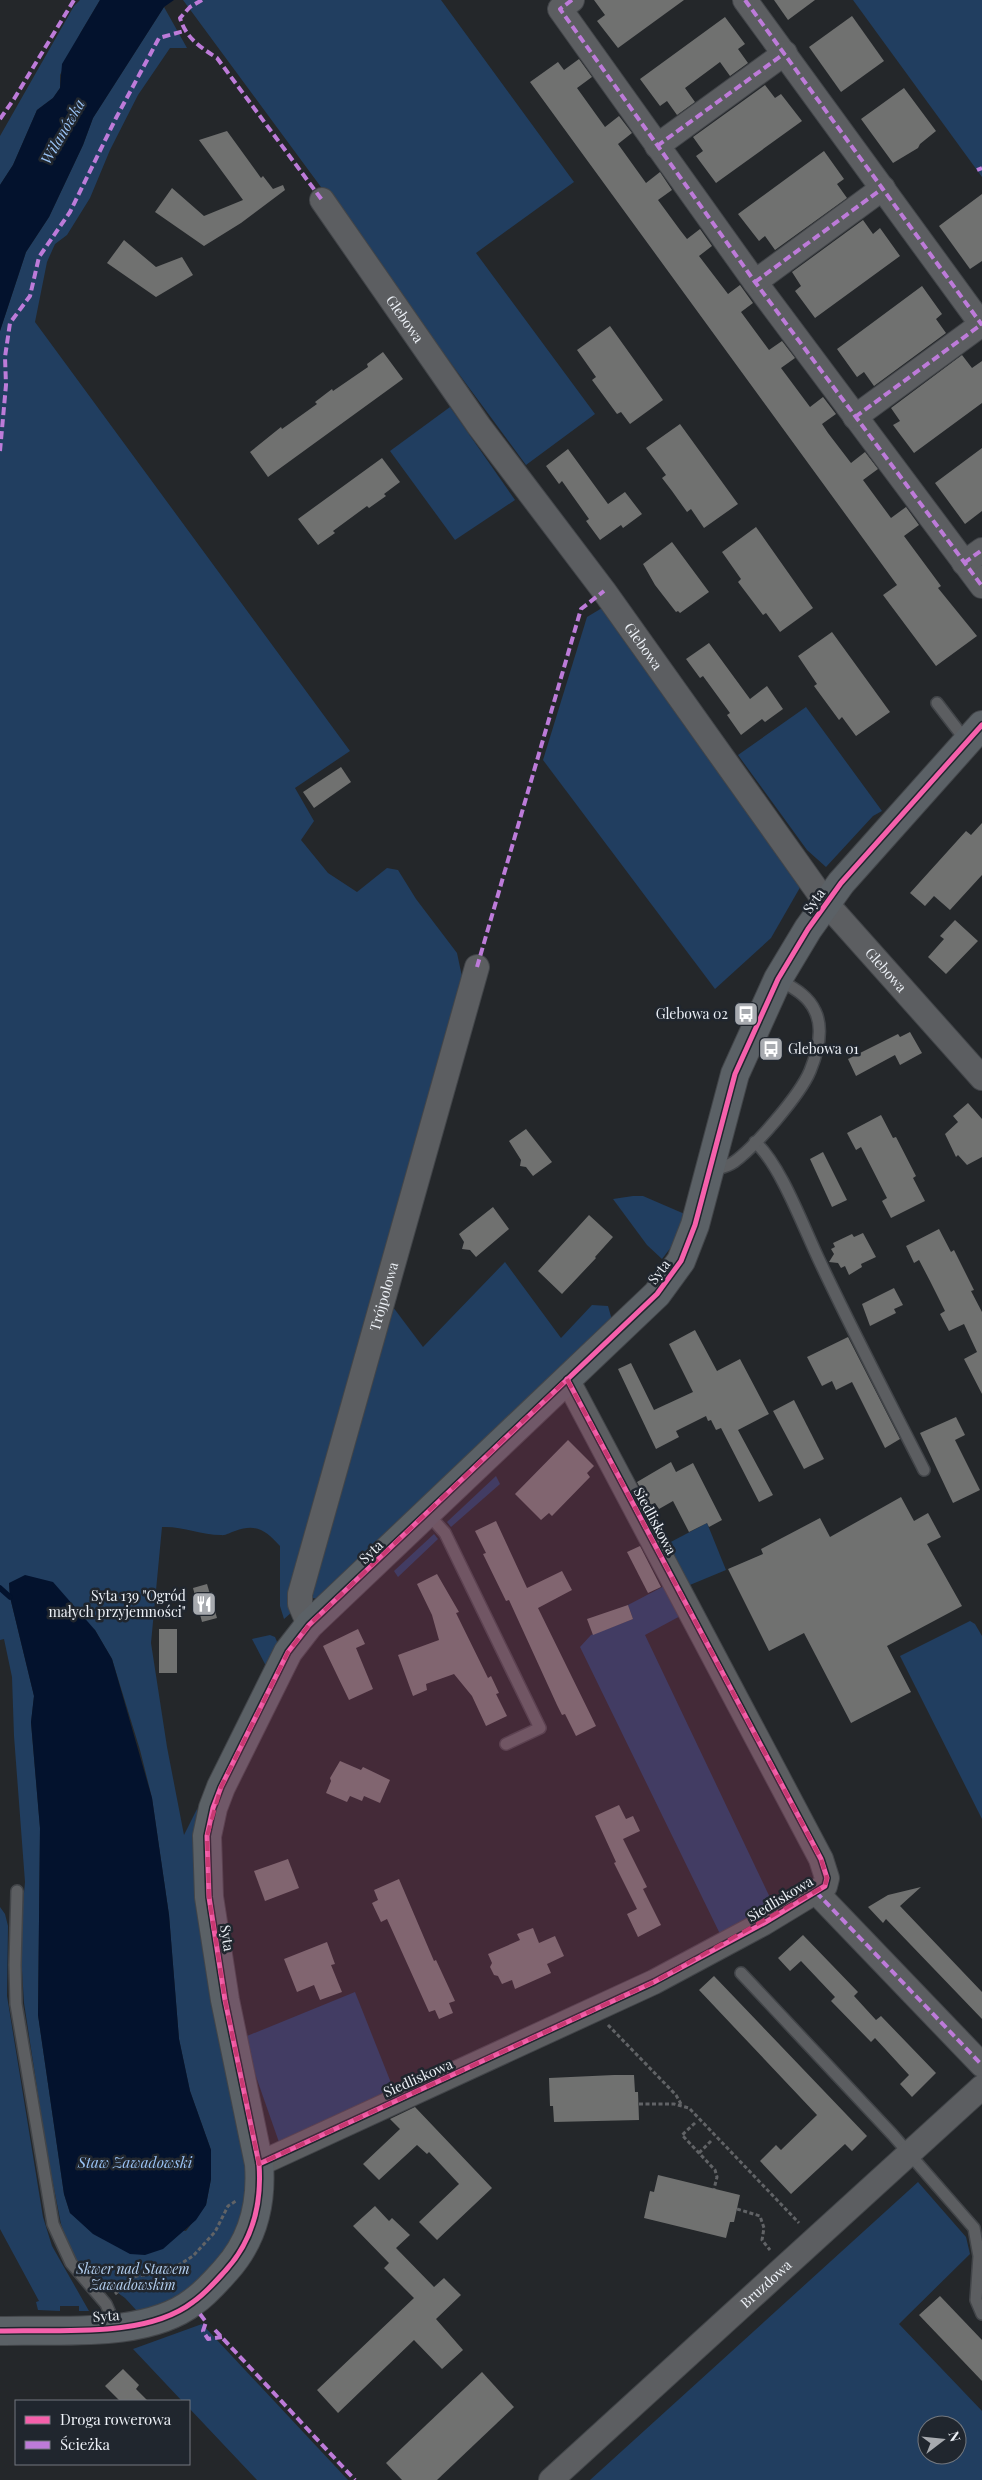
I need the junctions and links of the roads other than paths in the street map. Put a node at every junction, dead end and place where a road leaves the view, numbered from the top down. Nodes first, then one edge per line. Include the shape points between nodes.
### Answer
1 (572, 0) edge
2 (745, 0) edge
3 (785, 53) junction
4 (657, 146) junction
5 (883, 188) junction
6 (322, 200) dead end
7 (755, 282) junction
8 (982, 325) edge
9 (854, 417) junction
10 (973, 557) edge
11 (982, 586) edge
12 (937, 703) dead end
13 (974, 734) edge
14 (826, 903) junction
15 (477, 967) dead end
16 (778, 979) junction
17 (982, 1078) edge
18 (755, 1142) junction
19 (710, 1171) junction
20 (567, 1380) junction
21 (924, 1470) dead end
22 (428, 1514) junction
23 (309, 1626) junction
24 (506, 1744) dead end
25 (17, 1891) dead end
26 (816, 1892) junction
27 (741, 1973) dead end
28 (982, 2064) edge
29 (982, 2087) edge
30 (909, 2154) junction
31 (259, 2164) junction
32 (982, 2314) edge
33 (116, 2327) junction
34 (0, 2331) edge
35 (551, 2480) edge

1 - 4 street via 560,9
2 - 3 street
3 - 4 street
3 - 5 street
4 - 7 street
5 - 7 street
5 - 8 street
6 - 14 street, Glebowa via 479,426 604,591
7 - 9 street
8 - 9 street
9 - 10 street
10 - 11 street
12 - 13 lane
13 - 14 street, Syta
14 - 16 street, Syta
14 - 17 street, Glebowa
15 - 23 street, Trójpolowa via 300,1594 301,1609
16 - 18 lane via 808,998 819,1023 819,1040 810,1072
16 - 19 street, Syta via 735,1074
18 - 19 lane via 732,1164
18 - 21 lane via 776,1168
19 - 20 street, Syta via 681,1261 657,1294
20 - 22 street, Syta
20 - 26 street, Siedliskowa via 821,1859 827,1878 825,1886
22 - 23 street, Syta
22 - 24 lane via 445,1533 540,1728
23 - 31 street, Syta via 288,1652 221,1787 207,1836 209,1897 246,2111
25 - 33 lane via 16,2004 53,2224 71,2263 106,2304
26 - 28 street
26 - 31 street, Siedliskowa via 654,1982
27 - 30 lane
29 - 30 street, Bruzdowa
30 - 32 lane via 974,2228 980,2256 976,2300
30 - 35 street, Bruzdowa
31 - 33 street, Syta via 259,2202 250,2234 233,2262 192,2303 162,2318
33 - 34 street, Syta

